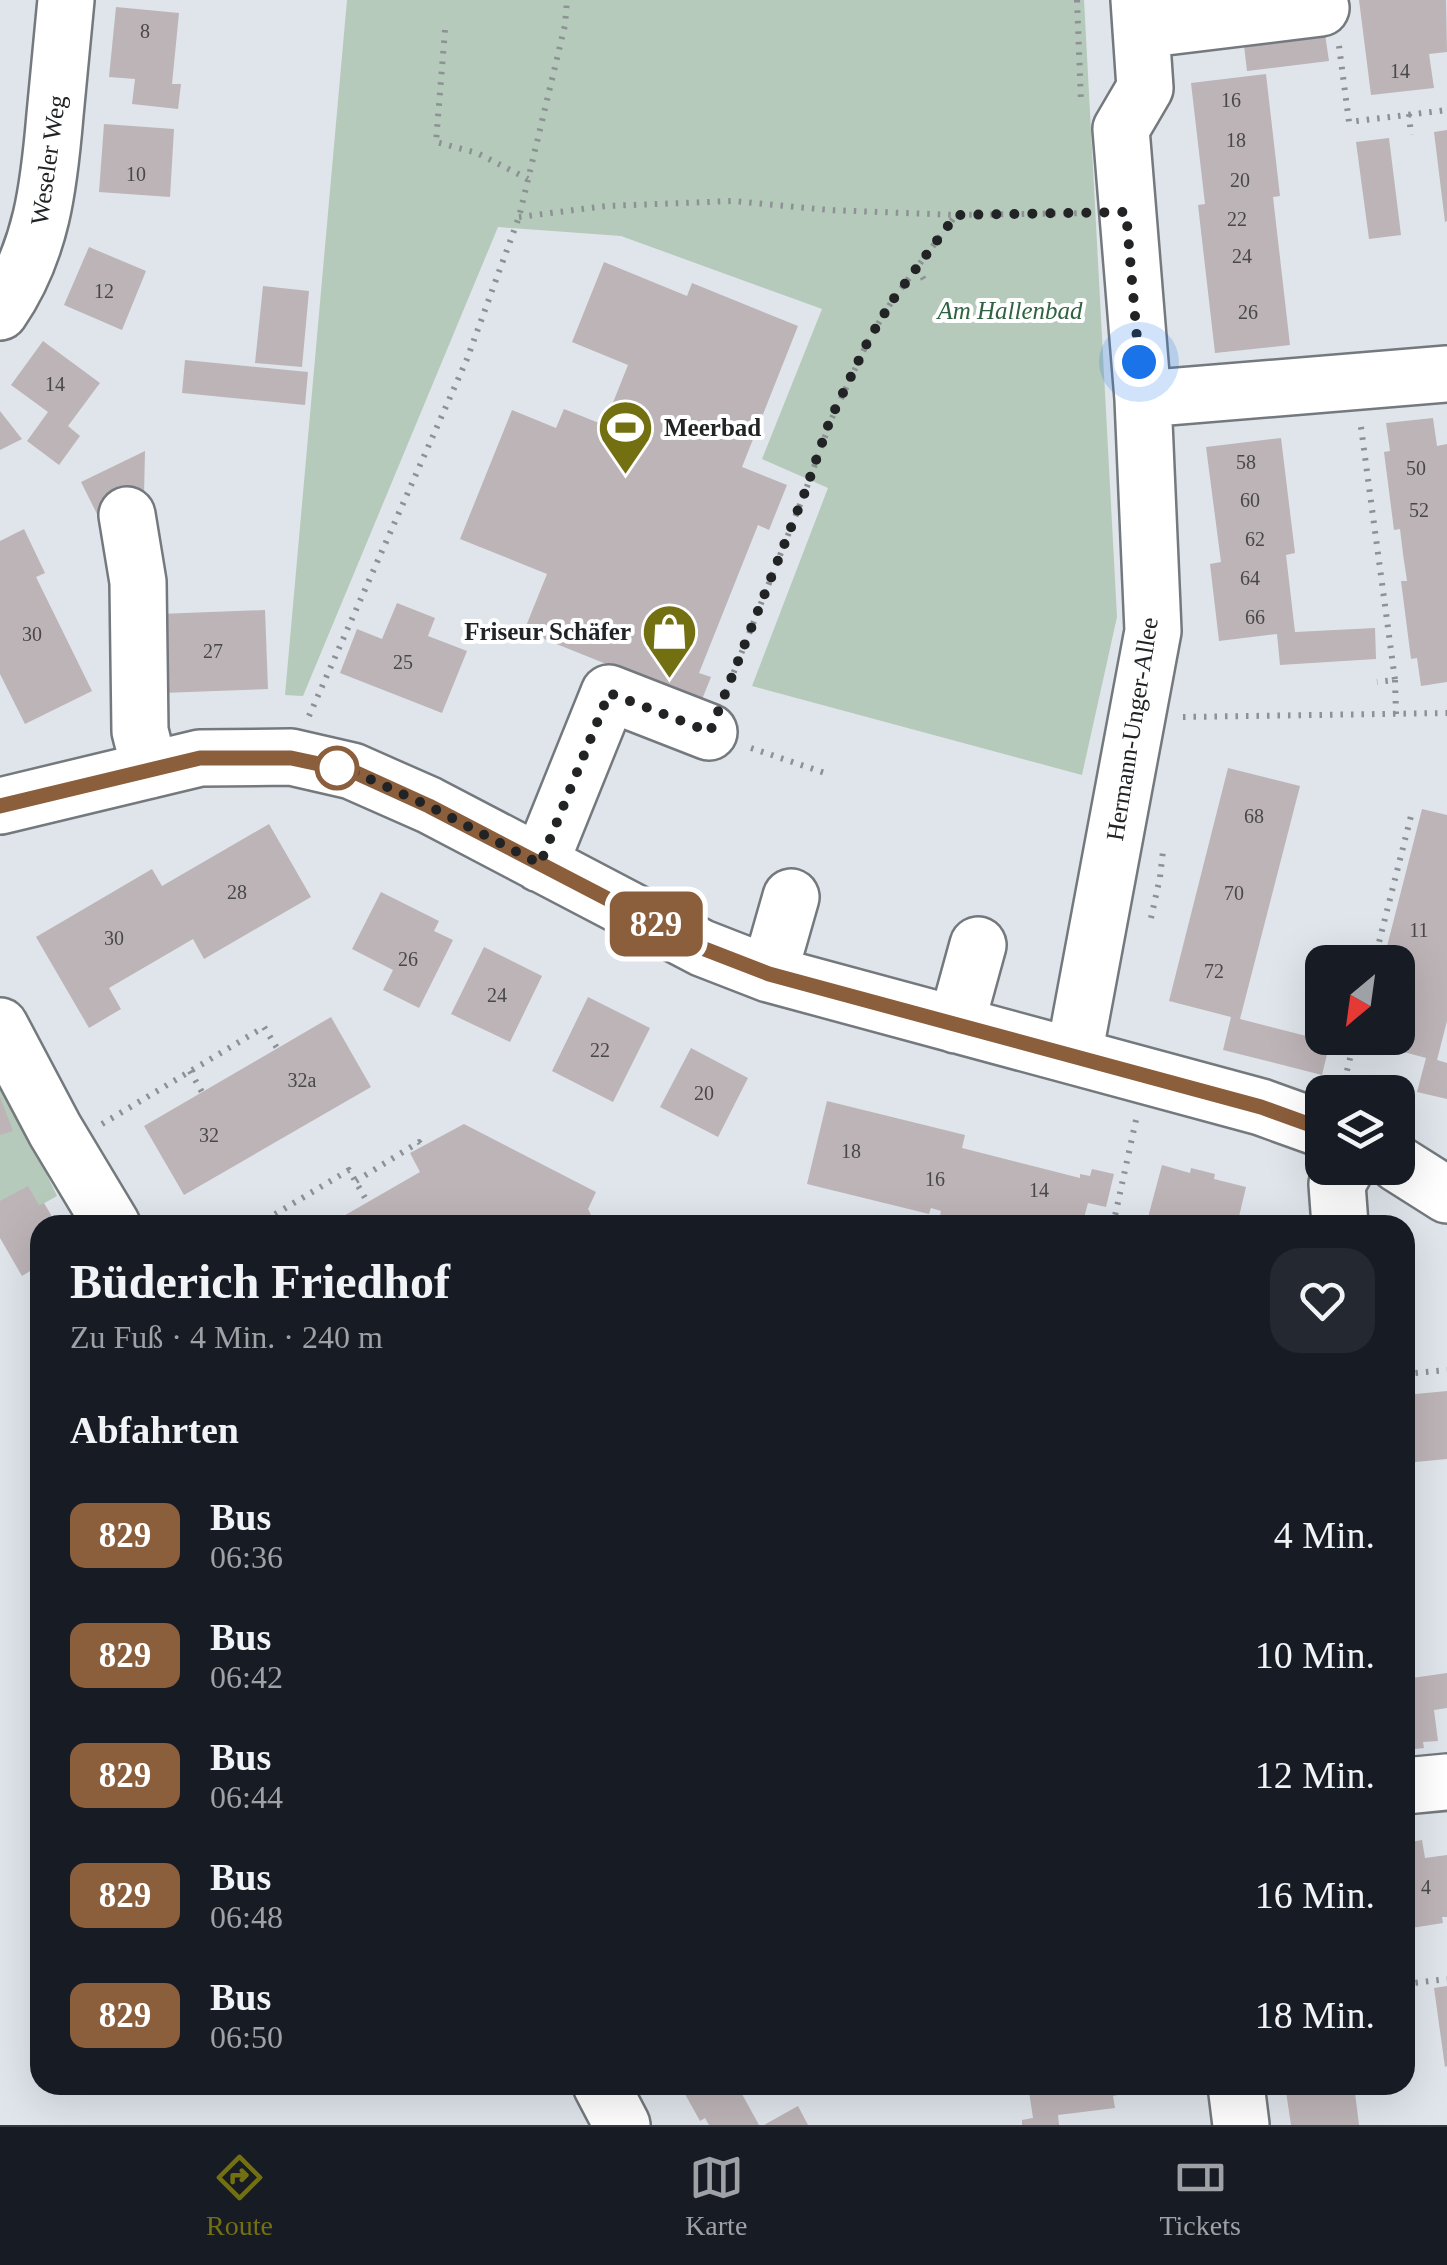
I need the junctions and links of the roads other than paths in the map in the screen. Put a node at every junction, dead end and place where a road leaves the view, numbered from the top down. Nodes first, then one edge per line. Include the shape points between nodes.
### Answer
1 (66, 0) edge
2 (1140, 15) edge
3 (1330, 26) road end
4 (0, 312) edge
5 (1441, 361) edge
6 (1142, 399) junction
7 (126, 515) dead end
8 (710, 732) road end
9 (150, 770) junction
10 (0, 806) edge
11 (540, 864) junction
12 (791, 897) dead end
13 (978, 945) dead end
14 (769, 974) junction
15 (956, 1025) junction
16 (0, 1026) edge
17 (1074, 1055) junction
18 (1305, 1123) edge
19 (1415, 1175) edge
20 (1337, 1185) edge
21 (1447, 1195) edge
22 (106, 1215) edge
23 (1339, 1215) edge
24 (1447, 1782) edge
25 (1415, 1785) edge
26 (606, 2095) edge
27 (1238, 2095) edge
28 (622, 2125) edge
29 (1242, 2125) edge

1 - 4 street, Weseler Weg via 49,184 36,242
2 - 3 street
2 - 6 street, Hermann-Unger-Allee via 1145,88 1121,129
5 - 6 street via 1355,381
6 - 17 street, Hermann-Unger-Allee via 1153,631
7 - 9 street via 138,582 140,730
8 - 11 street via 609,693
9 - 10 street
9 - 11 street via 200,758 291,758 352,771
11 - 14 street via 702,948
12 - 14 street
13 - 15 street
14 - 15 street
15 - 17 street
16 - 22 street
17 - 18 street
19 - 21 street
20 - 23 street
24 - 25 street
26 - 28 street
27 - 29 street

